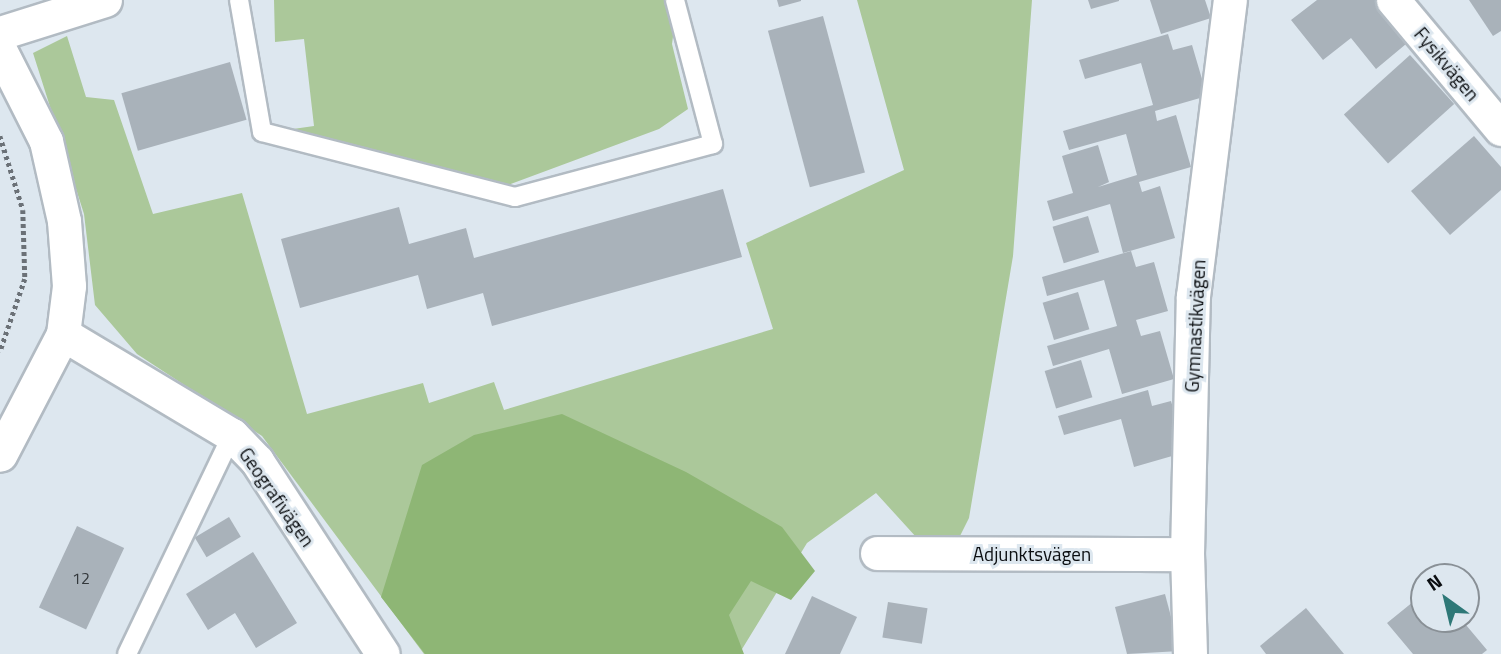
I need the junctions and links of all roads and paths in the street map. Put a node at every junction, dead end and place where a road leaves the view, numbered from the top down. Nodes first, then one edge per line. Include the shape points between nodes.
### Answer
1 (105, 0) edge
2 (239, 0) edge
3 (675, 0) edge
4 (1230, 0) edge
5 (1393, 0) edge
6 (0, 33) edge
7 (0, 50) edge
8 (1501, 129) edge
9 (0, 136) edge
10 (63, 334) junction
11 (0, 352) edge
12 (232, 435) junction
13 (0, 455) edge
14 (877, 553) dead end
15 (1187, 554) junction
16 (127, 654) edge
17 (383, 654) edge
18 (1190, 654) edge

1 - 6 street
2 - 3 lane via 262,132 515,197 713,145
4 - 15 street, Gymnastikvägen via 1193,296
5 - 8 street, Fysikvägen
7 - 10 street via 46,141 64,221 69,286
9 - 11 path via 23,210 25,279
10 - 12 street, Geografivägen
10 - 13 street
12 - 16 lane
12 - 17 street, Geografivägen via 257,461
14 - 15 street, Adjunktsvägen
15 - 18 street, Gymnastikvägen

